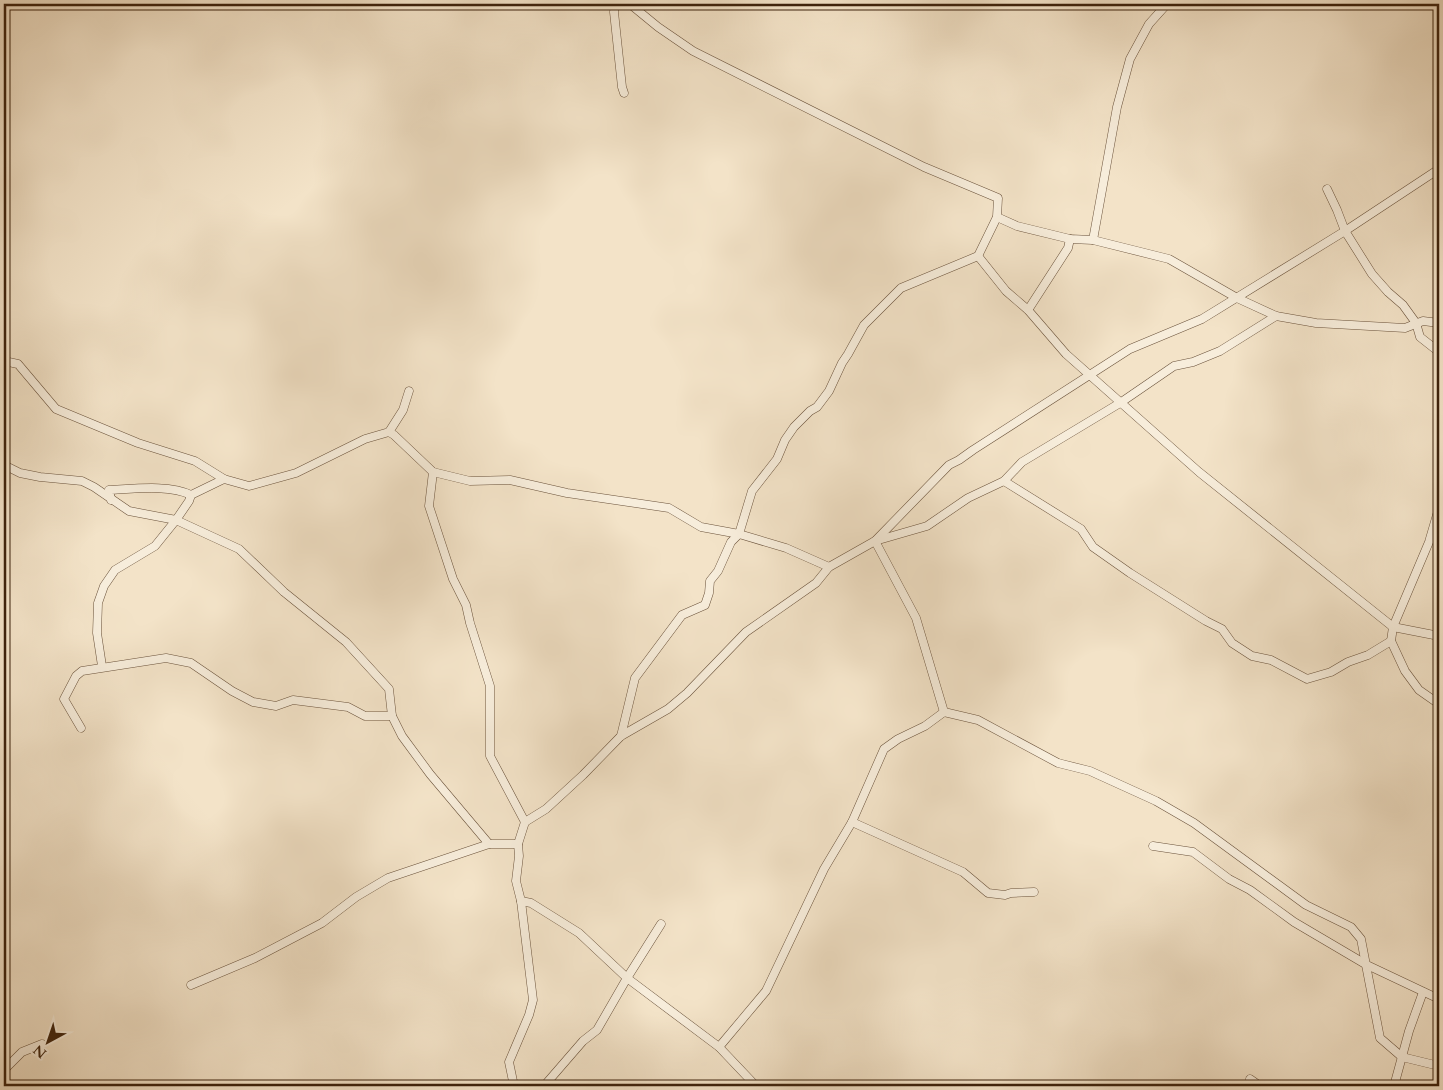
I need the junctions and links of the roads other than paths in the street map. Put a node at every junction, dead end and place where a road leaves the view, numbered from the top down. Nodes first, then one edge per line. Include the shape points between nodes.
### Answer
1 (615, 4) edge
2 (630, 4) edge
3 (1167, 4) edge
4 (624, 93) dead end
5 (1439, 170) edge
6 (1327, 189) dead end
7 (997, 217) junction
8 (1345, 231) junction
9 (1070, 240) junction
10 (1093, 240) junction
11 (978, 256) junction
12 (1237, 298) junction
13 (1028, 310) junction
14 (1276, 316) junction
15 (1416, 323) junction
16 (1439, 323) edge
17 (1439, 352) edge
18 (4, 361) edge
19 (1089, 376) junction
20 (409, 391) dead end
21 (1120, 403) junction
22 (389, 432) junction
23 (4, 465) edge
24 (433, 472) junction
25 (224, 478) junction
26 (1004, 481) junction
27 (191, 494) junction
28 (111, 500) junction
29 (1439, 508) edge
30 (176, 520) junction
31 (739, 534) junction
32 (875, 541) junction
33 (829, 566) junction
34 (1392, 627) junction
35 (1439, 636) edge
36 (1391, 642) junction
37 (102, 666) junction
38 (1439, 704) edge
39 (944, 712) junction
40 (392, 716) junction
41 (81, 728) dead end
42 (621, 736) junction
43 (525, 822) junction
44 (852, 822) junction
45 (489, 844) junction
46 (518, 844) junction
47 (1153, 846) dead end
48 (1034, 892) dead end
49 (521, 901) junction
50 (661, 924) dead end
51 (1367, 965) junction
52 (626, 978) junction
53 (191, 985) dead end
54 (1423, 992) junction
55 (1439, 999) edge
56 (42, 1044) dead end
57 (719, 1047) junction
58 (1402, 1057) junction
59 (1439, 1066) edge
60 (4, 1070) edge
61 (1250, 1079) dead end
62 (514, 1086) edge
63 (544, 1086) edge
64 (756, 1086) edge
65 (1260, 1086) edge
66 (1394, 1086) edge

1 - 4 street
2 - 7 street via 693,51 924,167 998,198
3 - 10 street via 1149,24 1130,59 1117,107
5 - 8 street
6 - 8 street
7 - 9 street via 1017,226
7 - 11 street
8 - 12 street
8 - 15 street via 1372,274
9 - 10 street
9 - 13 street
10 - 12 street via 1169,259
11 - 13 street via 1006,291
11 - 31 street via 902,288 864,325 830,391 794,428 771,468 752,491
12 - 14 street
12 - 19 street via 1202,319 1130,349
13 - 19 street
14 - 15 street via 1316,323 1406,328
14 - 21 street via 1220,350 1174,366
15 - 16 street
15 - 17 street via 1420,337
18 - 25 street via 18,364 56,410 138,444 195,461
19 - 21 street
19 - 32 street via 949,465
20 - 22 street via 403,410
21 - 26 street via 1022,462
21 - 34 street via 1199,472
22 - 24 street
22 - 25 street via 365,439 287,476 249,486
23 - 28 street via 20,473 82,481
24 - 31 street via 470,481 510,480 566,493 669,508 701,527
24 - 43 street via 429,506 453,578 466,605 490,686 490,756
25 - 27 street
26 - 32 street via 968,498 927,526
26 - 36 street via 1081,529 1093,547 1130,573 1222,628 1232,643 1252,656 1271,660 1307,679 1331,672
27 - 28 street via 162,489 109,490
27 - 30 street
28 - 30 street via 129,511
29 - 34 street via 1430,542
30 - 37 street via 155,546 115,570 104,586 98,603 97,633
30 - 40 street via 239,549 284,592 346,642 389,689
31 - 33 street via 786,548
31 - 42 street via 731,542 710,581 705,605 682,615 635,678
32 - 33 street
32 - 39 street via 916,618
33 - 42 street via 816,583 746,632 668,709
34 - 35 street
34 - 36 street
36 - 38 street via 1405,671 1420,690
37 - 40 street via 166,658 191,663 254,702 276,706 293,700 348,707 365,716
37 - 41 street via 82,670 64,699
39 - 44 street via 884,749
39 - 51 street via 978,720 1058,763 1090,771 1194,822 1306,905 1351,927 1361,939
40 - 45 street via 424,766
42 - 43 street via 546,809
43 - 46 street
44 - 48 street via 962,872 988,893
44 - 57 street via 824,869 766,991
45 - 46 street
45 - 53 street via 388,878 322,923 255,958
46 - 49 street via 516,881
47 - 51 street via 1193,852 1294,922
49 - 52 street via 531,903 579,933
49 - 62 street via 533,1000 509,1062
50 - 52 street
51 - 54 street
51 - 58 street via 1380,1038
52 - 57 street
52 - 63 street via 597,1030 583,1041
54 - 55 street
54 - 58 street
56 - 60 street via 22,1052
57 - 64 street
58 - 59 street
58 - 66 street
61 - 65 street

